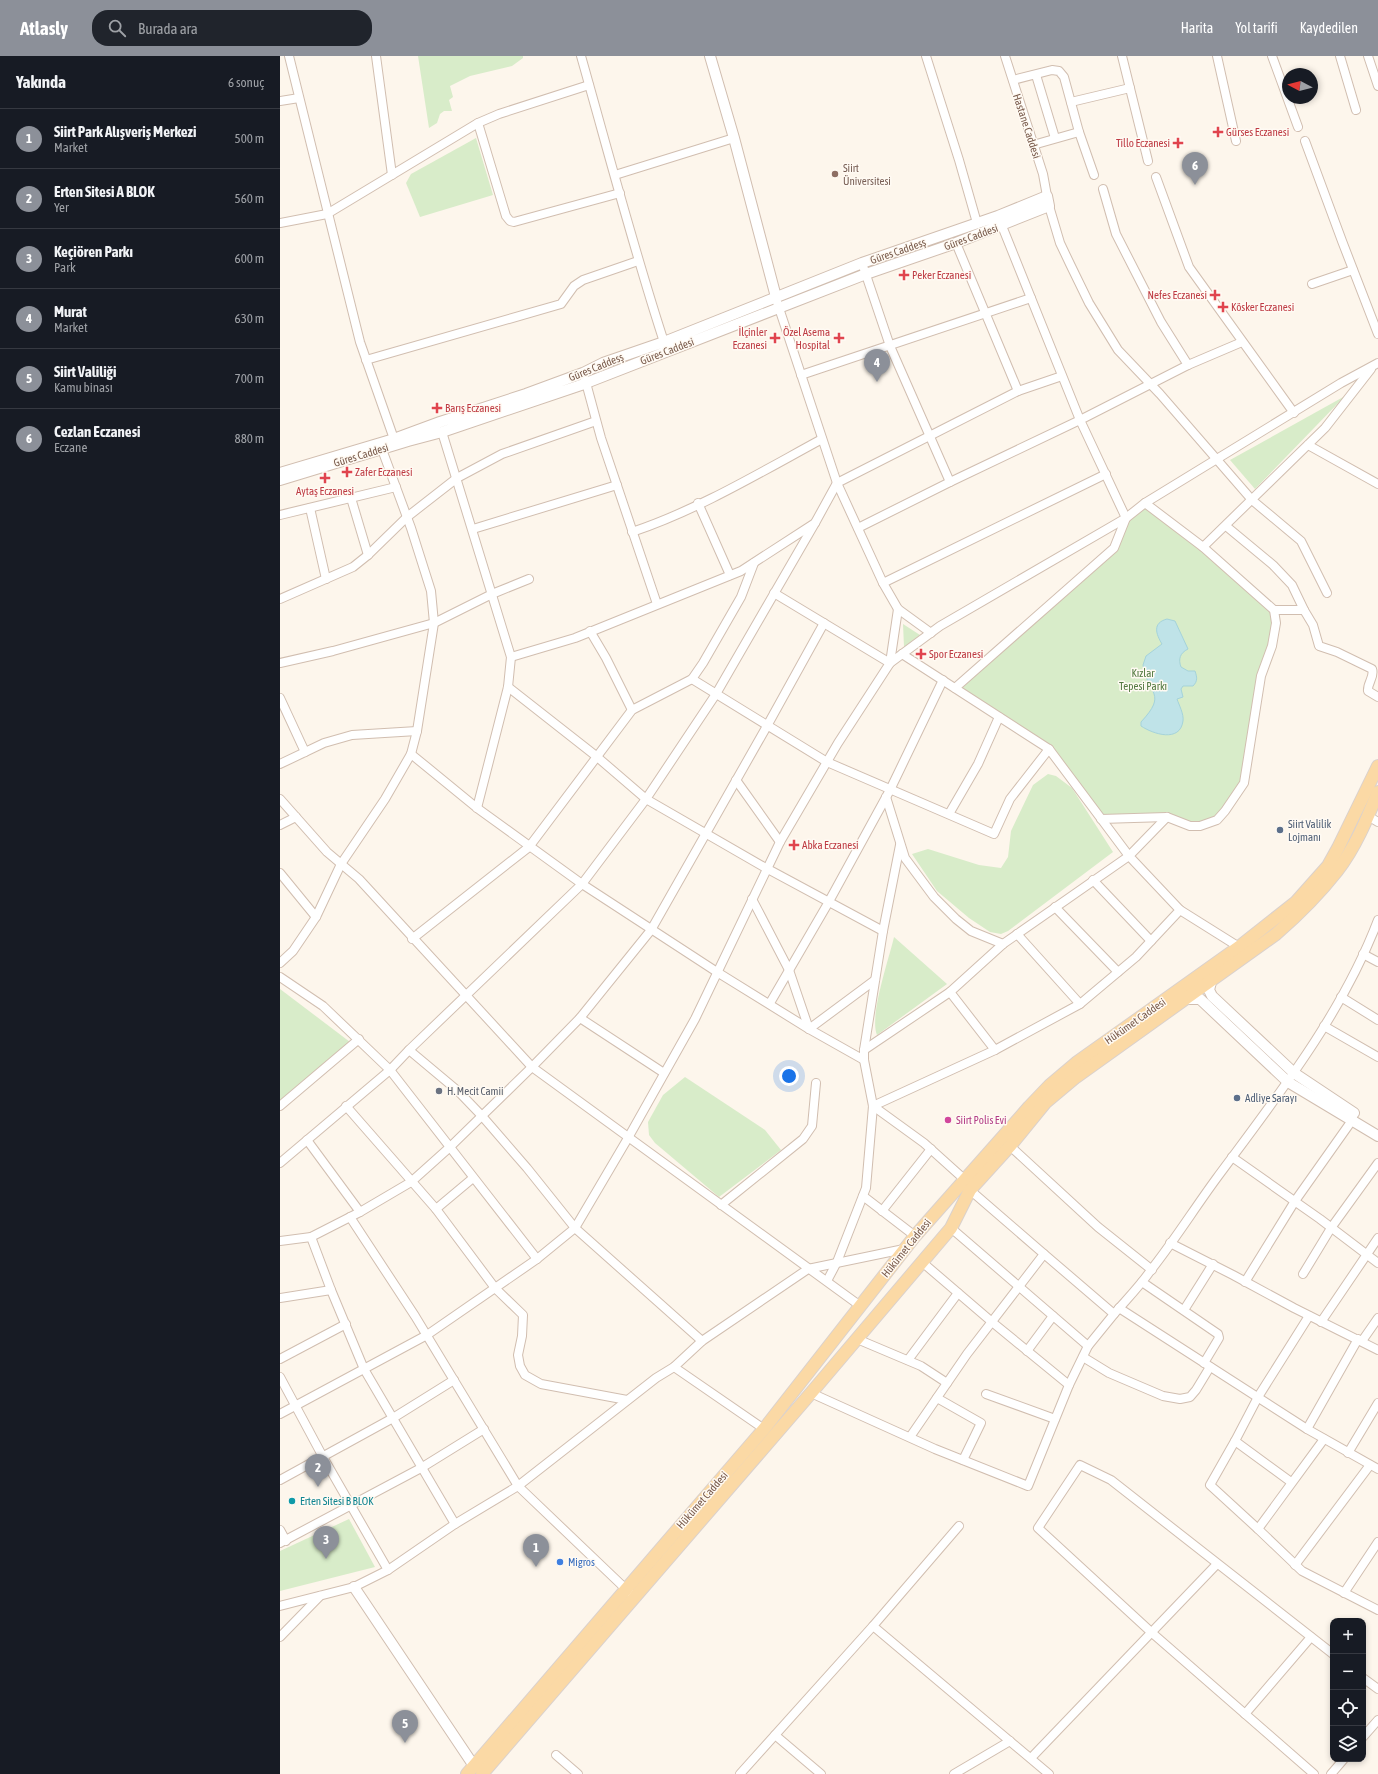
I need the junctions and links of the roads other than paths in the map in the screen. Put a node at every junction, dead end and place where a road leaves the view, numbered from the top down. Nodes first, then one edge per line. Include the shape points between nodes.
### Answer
1 (289, 56) edge
2 (376, 56) edge
3 (581, 56) edge
4 (710, 56) edge
5 (926, 56) edge
6 (1005, 56) edge
7 (1122, 56) edge
8 (1217, 56) edge
9 (1273, 56) edge
10 (1340, 56) edge
11 (1368, 56) edge
12 (1036, 75) junction
13 (1013, 80) junction
14 (589, 84) junction
15 (1378, 86) edge
16 (1130, 88) junction
17 (299, 98) junction
18 (280, 101) edge
19 (1071, 102) junction
20 (1356, 110) dead end
21 (478, 122) junction
22 (1298, 127) dead end
23 (1079, 132) junction
24 (734, 138) junction
25 (1055, 138) junction
26 (1305, 140) dead end
27 (1236, 141) dead end
28 (1033, 145) junction
29 (1148, 161) dead end
30 (615, 175) junction
31 (1094, 175) dead end
32 (392, 176) junction
33 (1156, 177) dead end
34 (1104, 190) dead end
35 (620, 193) junction
36 (1048, 201) junction
37 (328, 214) junction
38 (1000, 221) junction
39 (280, 223) edge
40 (977, 223) junction
41 (956, 243) junction
42 (638, 261) junction
43 (862, 263) junction
44 (1353, 270) junction
45 (866, 274) junction
46 (1312, 284) dead end
47 (776, 296) junction
48 (1031, 298) junction
49 (779, 308) junction
50 (986, 313) junction
51 (1378, 334) edge
52 (664, 342) junction
53 (1242, 342) junction
54 (890, 346) junction
55 (366, 360) junction
56 (1376, 364) edge
57 (1188, 365) junction
58 (801, 375) junction
59 (1062, 376) junction
60 (584, 378) junction
61 (1151, 384) junction
62 (1018, 391) junction
63 (1294, 413) junction
64 (1080, 420) junction
65 (596, 421) junction
66 (442, 432) junction
67 (929, 437) junction
68 (394, 439) junction
69 (822, 439) junction
70 (1308, 445) junction
71 (380, 446) junction
72 (1218, 460) junction
73 (280, 473) edge
74 (1106, 474) junction
75 (457, 478) junction
76 (280, 480) edge
77 (950, 482) junction
78 (837, 483) junction
79 (1378, 484) edge
80 (617, 485) junction
81 (396, 487) junction
82 (351, 498) junction
83 (1252, 500) junction
84 (698, 503) junction
85 (1145, 503) junction
86 (310, 508) junction
87 (280, 515) edge
88 (407, 517) junction
89 (1126, 518) junction
90 (815, 523) junction
91 (1226, 526) junction
92 (858, 528) junction
93 (473, 529) junction
94 (632, 532) junction
95 (1204, 548) junction
96 (368, 555) junction
97 (754, 563) junction
98 (730, 575) junction
99 (326, 579) junction
100 (530, 580) dead end
101 (883, 583) junction
102 (774, 593) junction
103 (1327, 593) dead end
104 (492, 594) junction
105 (280, 599) edge
106 (657, 604) junction
107 (898, 609) junction
108 (1274, 610) junction
109 (1304, 610) junction
110 (434, 623) junction
111 (824, 623) junction
112 (590, 631) junction
113 (931, 633) junction
114 (902, 654) junction
115 (511, 657) junction
116 (280, 663) edge
117 (890, 663) junction
118 (692, 679) junction
119 (944, 680) junction
120 (508, 688) junction
121 (955, 688) junction
122 (716, 694) junction
123 (1378, 697) edge
124 (280, 698) edge
125 (632, 710) junction
126 (999, 716) junction
127 (767, 726) junction
128 (417, 731) junction
129 (1049, 749) junction
130 (305, 752) junction
131 (411, 754) junction
132 (596, 756) junction
133 (827, 762) junction
134 (280, 764) edge
135 (1378, 766) edge
136 (736, 780) junction
137 (1378, 792) edge
138 (888, 794) junction
139 (280, 799) edge
140 (646, 799) junction
141 (477, 808) junction
142 (949, 814) junction
143 (296, 817) junction
144 (1167, 817) junction
145 (1101, 819) junction
146 (1373, 819) edge
147 (280, 825) edge
148 (706, 833) junction
149 (780, 842) junction
150 (900, 845) junction
151 (529, 847) junction
152 (1129, 856) junction
153 (341, 864) junction
154 (767, 869) junction
155 (280, 873) edge
156 (1093, 880) junction
157 (582, 884) junction
158 (752, 899) junction
159 (829, 902) junction
160 (1056, 907) junction
161 (1180, 910) junction
162 (316, 917) junction
163 (1378, 920) edge
164 (651, 930) junction
165 (883, 931) junction
166 (1017, 934) junction
167 (412, 939) junction
168 (1151, 942) junction
169 (1003, 944) junction
170 (1239, 947) junction
171 (1363, 954) junction
172 (1378, 962) edge
173 (280, 964) edge
174 (789, 970) junction
175 (717, 972) junction
176 (1118, 972) junction
177 (280, 977) edge
178 (875, 980) junction
179 (1211, 982) junction
180 (950, 992) junction
181 (466, 996) junction
182 (1341, 997) junction
183 (1183, 999) junction
184 (770, 1003) junction
185 (1080, 1004) junction
186 (580, 1018) junction
187 (1378, 1020) edge
188 (1324, 1026) junction
189 (810, 1029) junction
190 (359, 1039) junction
191 (409, 1050) junction
192 (864, 1050) junction
193 (995, 1050) junction
194 (1378, 1057) edge
195 (864, 1060) junction
196 (532, 1067) junction
197 (390, 1070) junction
198 (1294, 1073) junction
199 (664, 1074) junction
200 (1288, 1082) junction
201 (816, 1083) dead end
202 (280, 1106) edge
203 (346, 1106) junction
204 (873, 1106) junction
205 (482, 1116) junction
206 (1352, 1119) junction
207 (1378, 1128) edge
208 (1378, 1136) edge
209 (628, 1138) junction
210 (307, 1140) junction
211 (1010, 1146) junction
212 (450, 1148) junction
213 (931, 1149) junction
214 (1232, 1157) junction
215 (280, 1163) edge
216 (1378, 1163) edge
217 (473, 1178) junction
218 (964, 1179) junction
219 (411, 1182) junction
220 (970, 1190) junction
221 (863, 1196) junction
222 (1294, 1201) junction
223 (720, 1205) junction
224 (436, 1209) junction
225 (882, 1210) junction
226 (360, 1212) junction
227 (350, 1217) junction
228 (575, 1228) junction
229 (951, 1228) junction
230 (1331, 1228) junction
231 (915, 1236) junction
232 (311, 1237) junction
233 (1378, 1238) edge
234 (280, 1241) edge
235 (1170, 1243) junction
236 (904, 1249) junction
237 (1044, 1254) junction
238 (1366, 1254) junction
239 (537, 1259) junction
240 (838, 1262) junction
241 (922, 1262) junction
242 (1378, 1263) edge
243 (1213, 1264) junction
244 (808, 1268) junction
245 (1152, 1270) junction
246 (1303, 1274) dead end
247 (827, 1281) junction
248 (1142, 1282) junction
249 (1245, 1282) junction
250 (1019, 1287) junction
251 (495, 1288) junction
252 (331, 1290) junction
253 (958, 1293) junction
254 (280, 1298) edge
255 (859, 1305) junction
256 (1184, 1310) junction
257 (1117, 1311) junction
258 (1053, 1316) junction
259 (1309, 1316) junction
260 (1378, 1318) edge
261 (992, 1322) junction
262 (1321, 1322) junction
263 (346, 1324) junction
264 (427, 1335) junction
265 (857, 1339) junction
266 (1360, 1340) junction
267 (702, 1341) junction
268 (1088, 1346) junction
269 (1378, 1350) edge
270 (1027, 1351) junction
271 (1083, 1357) junction
272 (280, 1360) edge
273 (908, 1360) junction
274 (1207, 1365) junction
275 (674, 1367) junction
276 (364, 1369) junction
277 (280, 1377) edge
278 (454, 1380) junction
279 (947, 1383) junction
280 (1069, 1385) junction
281 (811, 1393) junction
282 (986, 1394) dead end
283 (1258, 1397) junction
284 (937, 1398) junction
285 (627, 1400) junction
286 (1378, 1403) edge
287 (296, 1406) junction
288 (280, 1414) edge
289 (393, 1418) junction
290 (1055, 1419) junction
291 (484, 1429) junction
292 (764, 1429) junction
293 (1307, 1429) junction
294 (910, 1437) junction
295 (1324, 1439) junction
296 (1235, 1441) junction
297 (1348, 1453) junction
298 (323, 1457) junction
299 (963, 1460) junction
300 (1370, 1465) junction
301 (421, 1468) junction
302 (1378, 1469) edge
303 (280, 1480) edge
304 (1291, 1482) junction
305 (518, 1486) junction
306 (352, 1506) junction
307 (455, 1524) junction
308 (959, 1526) dead end
309 (1258, 1529) junction
310 (280, 1530) edge
311 (283, 1542) edge
312 (1378, 1542) edge
313 (1217, 1564) junction
314 (1294, 1565) junction
315 (388, 1570) junction
316 (354, 1587) junction
317 (630, 1593) junction
318 (1344, 1593) junction
319 (321, 1595) junction
320 (280, 1606) edge
321 (1378, 1610) edge
322 (873, 1626) junction
323 (1151, 1632) junction
324 (280, 1636) edge
325 (1311, 1637) junction
326 (1330, 1652) edge
327 (1366, 1680) edge
328 (1378, 1689) edge
329 (1245, 1714) junction
330 (1378, 1720) edge
331 (1366, 1734) edge
332 (775, 1735) junction
333 (1010, 1741) junction
334 (556, 1755) dead end
335 (1031, 1758) junction
336 (1341, 1762) edge
337 (474, 1771) edge
338 (578, 1774) edge
339 (740, 1774) edge
340 (820, 1774) edge
341 (954, 1774) edge
342 (1050, 1774) edge
343 (1314, 1774) edge
344 (1331, 1774) edge

1 - 17 street
2 - 32 street
3 - 14 street
4 - 24 street
5 - 40 street
6 - 13 street, Hastane Caddesi
7 - 16 street
8 - 27 street
9 - 22 street
10 - 20 street
11 - 15 street
12 - 13 street
12 - 19 street via 1052,70 1059,71 1064,77
12 - 25 street
13 - 28 street, Hastane Caddesi
14 - 21 street
14 - 30 street
16 - 19 street
16 - 29 street
17 - 18 street
17 - 37 street
19 - 23 street
21 - 32 street
21 - 35 street via 506,216 510,221 547,214
23 - 25 street
23 - 31 street
24 - 30 street
24 - 47 street
25 - 28 street
26 - 44 street
28 - 36 street, Hastane Caddesi via 1043,174
30 - 35 street
32 - 37 street
33 - 53 street via 1189,267
34 - 57 street via 1116,234 1161,322
35 - 42 street
36 - 38 street
36 - 61 street, Hastane Caddesi via 1060,243 1089,303 1118,350
37 - 39 street
37 - 55 street
38 - 40 street, Güres Caddesş
38 - 41 street, Güres Caddesi
38 - 48 street
40 - 43 street, Güres Caddesş
41 - 45 street, Güres Caddesi
41 - 50 street
42 - 52 street
42 - 55 street via 583,280 574,286 562,304
43 - 45 street
43 - 47 street, Güres Caddesş
44 - 46 street
44 - 51 street
45 - 49 street, Güres Caddesi
45 - 54 street
47 - 49 street
47 - 52 street, Güres Caddesş
48 - 50 street
48 - 59 street
49 - 58 street
49 - 60 street, Güres Caddesi
50 - 54 street
50 - 62 street
52 - 60 street, Güres Caddesş via 603,363
53 - 57 street
53 - 63 street
54 - 58 street
54 - 67 street
55 - 68 street
56 - 63 street
56 - 70 street via 1325,428
57 - 61 street
58 - 69 street
59 - 62 street
59 - 64 street
60 - 65 street
60 - 66 street, Güres Caddesi via 581,385
60 - 68 street, Güres Caddesş via 526,394
61 - 64 street
61 - 72 street, Hastane Caddesi
62 - 67 street
63 - 72 street
64 - 74 street
64 - 77 street
65 - 75 street via 502,454
65 - 80 street
66 - 71 street, Güres Caddesi
66 - 75 street
67 - 77 street
67 - 78 street
68 - 71 street, Güres Caddesş
69 - 78 street
69 - 84 street
70 - 79 street
70 - 83 street
71 - 73 street, Güres Caddesş
71 - 76 street, Güres Caddesi
71 - 81 street
72 - 83 street, Hastane Caddesi
72 - 85 street
74 - 89 street
74 - 101 street
75 - 88 street
75 - 93 street
77 - 92 street
78 - 90 street
78 - 92 street
80 - 93 street
80 - 94 street
81 - 82 street
81 - 88 street
82 - 86 street
82 - 96 street
83 - 91 street
83 - 103 street, Hastane Caddesi via 1301,541
84 - 94 street via 659,523
84 - 98 street
85 - 89 street
85 - 95 street
86 - 87 street
86 - 99 street
88 - 96 street
88 - 110 street via 431,591
89 - 113 street via 1050,560
89 - 121 street via 1114,548
90 - 97 street
90 - 102 street
91 - 95 street
91 - 109 street via 1273,565 1292,586
92 - 101 street
93 - 104 street
94 - 106 street
95 - 108 street
96 - 99 street via 353,566
97 - 98 street
97 - 118 street via 741,597
98 - 106 street
99 - 105 street
100 - 104 street
101 - 107 street
102 - 111 street
102 - 122 street
104 - 110 street
104 - 115 street
106 - 112 street
107 - 113 street
107 - 117 street
108 - 109 street
108 - 144 street via 1276,623 1272,646 1261,676 1244,783 1225,811 1209,824 1190,826
109 - 123 street via 1313,625 1319,646 1372,670 1368,691
110 - 116 street
110 - 128 street
111 - 117 street
111 - 127 street
112 - 115 street
112 - 125 street
113 - 114 street
114 - 117 street
114 - 119 street
115 - 120 street
117 - 133 street
118 - 122 street
118 - 125 street
119 - 121 street
119 - 138 street
120 - 132 street
120 - 141 street
121 - 126 street
122 - 127 street
122 - 140 street
124 - 130 street
125 - 132 street
126 - 129 street
126 - 142 street via 978,764
127 - 133 street
127 - 136 street
128 - 130 street via 352,735 324,743
128 - 131 street
129 - 142 street via 1010,799 994,834
129 - 145 street
130 - 134 street
131 - 141 street
131 - 153 street via 385,799
132 - 140 street
132 - 151 street
133 - 138 street
133 - 149 street
135 - 170 main road, Hükümet Caddesi via 1328,866 1296,902
136 - 148 street
136 - 149 street
137 - 146 main road
138 - 142 street
138 - 150 street
138 - 159 street
139 - 143 street
140 - 148 street
140 - 157 street
141 - 151 street
143 - 147 street
143 - 153 street
144 - 145 street
144 - 152 street
145 - 152 street
146 - 179 main road via 1338,870 1317,895 1276,934
148 - 154 street
148 - 164 street
149 - 154 street
150 - 165 street
150 - 169 street via 905,858 934,897 956,919 972,931
151 - 157 street
151 - 167 street
152 - 156 street
152 - 161 street
153 - 162 street
153 - 167 street via 359,878
154 - 158 street
154 - 159 street
155 - 162 street
156 - 160 street
156 - 168 street
157 - 164 street
157 - 181 street
158 - 174 street
158 - 175 street
159 - 165 street
159 - 174 street
160 - 166 street
160 - 176 street
161 - 168 street
161 - 170 street
162 - 173 street via 293,951
163 - 171 street
164 - 175 street
164 - 186 street
165 - 178 street
166 - 169 street
166 - 185 street
167 - 181 street
168 - 176 street
169 - 180 street
170 - 218 main road, Hükümet Caddesi via 1050,1084
171 - 172 street
171 - 182 street
174 - 184 street
174 - 189 street
175 - 184 street
175 - 199 street
176 - 185 street
177 - 190 street via 323,1006
178 - 189 street
178 - 192 street
179 - 183 main road
179 - 198 street via 1209,990 1212,996
180 - 192 street
180 - 193 street
181 - 191 street
181 - 196 street
182 - 187 street
182 - 188 street
183 - 200 street via 1200,999
183 - 211 main road via 1076,1077 1045,1103
184 - 189 street
185 - 193 street
186 - 196 street
186 - 199 street
188 - 194 street
188 - 198 street
189 - 195 street
190 - 197 street
190 - 202 street
191 - 197 street
191 - 205 street via 458,1091
192 - 195 street
193 - 204 street
195 - 204 street
196 - 205 street
196 - 209 street
197 - 203 street
197 - 212 street
198 - 200 street
198 - 207 street
199 - 209 street
200 - 206 street
200 - 214 street
201 - 223 street via 812,1126 803,1139
203 - 210 street
203 - 219 street
204 - 213 street
204 - 221 street via 866,1188
205 - 212 street
205 - 228 street
206 - 208 street
206 - 222 street
209 - 223 street
209 - 228 street
210 - 215 street
210 - 226 street
211 - 220 main road
211 - 245 street via 1098,1227
212 - 217 street
212 - 219 street
213 - 218 street
213 - 225 street
214 - 222 street
214 - 235 street
216 - 230 street
217 - 224 street
217 - 239 street
218 - 231 main road, Hükümet Caddesi
219 - 224 street
219 - 226 street
220 - 229 main road
220 - 237 street
221 - 225 street
221 - 240 street
222 - 230 street
222 - 249 street
223 - 244 street
224 - 251 street
225 - 231 street
226 - 227 street
227 - 232 street
227 - 264 street
228 - 239 street
228 - 267 street
229 - 241 main road
229 - 250 street
230 - 238 street
230 - 246 street
231 - 236 main road, Hükümet Caddesi
232 - 234 street
232 - 252 street
233 - 238 street
235 - 243 street
235 - 245 street
236 - 240 street
236 - 255 main road, Hükümet Caddesi
237 - 250 street
237 - 257 street
238 - 242 street
238 - 262 street
239 - 251 street
240 - 244 street
240 - 247 street
241 - 253 street
241 - 265 main road
243 - 249 street
243 - 256 street
244 - 247 street
244 - 267 street
245 - 248 street
247 - 255 street
248 - 256 street
248 - 257 street
249 - 259 street
250 - 258 street
250 - 261 street
251 - 264 street
251 - 285 street via 523,1315 518,1354 525,1375 541,1384
252 - 254 street
252 - 263 street
253 - 261 street
253 - 273 street
255 - 292 main road, Hükümet Caddesi
256 - 274 street via 1218,1334 1219,1338
257 - 268 street
257 - 274 street
258 - 268 street
258 - 270 street
259 - 262 street
259 - 283 street
260 - 266 street
261 - 270 street
261 - 279 street
262 - 266 street
263 - 272 street
263 - 276 street
264 - 276 street
264 - 278 street
265 - 273 street
265 - 281 main road
266 - 269 street
266 - 293 street
267 - 275 street
268 - 271 street
270 - 280 street
271 - 274 street via 1109,1373 1163,1396 1174,1398 1190,1398
271 - 280 street
273 - 279 street
274 - 283 street
275 - 285 street
275 - 292 street
276 - 287 street
276 - 289 street
277 - 287 street
278 - 289 street
278 - 291 street
279 - 284 street
280 - 290 street
281 - 294 street
281 - 317 main road
282 - 290 street
283 - 293 street
283 - 296 street
284 - 294 street
284 - 299 street via 981,1423
285 - 305 street
286 - 297 street
287 - 288 street
287 - 298 street
289 - 298 street
289 - 301 street
290 - 299 street via 1028,1486
291 - 301 street
291 - 305 street
292 - 317 main road, Hükümet Caddesi
293 - 295 street
294 - 299 street
295 - 297 street
295 - 304 street
296 - 304 street
296 - 309 street via 1210,1485
297 - 300 street
298 - 303 street
298 - 306 street
300 - 302 street
300 - 314 street
301 - 306 street
301 - 307 street
304 - 309 street
305 - 307 street
305 - 317 street
306 - 311 street
306 - 315 street
307 - 315 street
308 - 322 street
309 - 314 street
310 - 311 street
312 - 318 street
313 - 323 street
313 - 323 street via 1111,1480 1080,1465 1038,1528
313 - 325 street
314 - 318 street
315 - 316 street
316 - 319 street
316 - 337 street
317 - 337 main road, Hükümet Caddesi
318 - 321 street
319 - 320 street
319 - 324 street
322 - 332 street
322 - 333 street
323 - 329 street
323 - 335 street
325 - 326 street
325 - 329 street
327 - 328 street
329 - 343 street
330 - 331 street
332 - 339 street
332 - 340 street
333 - 335 street
333 - 341 street
334 - 338 street
335 - 342 street
336 - 344 street

